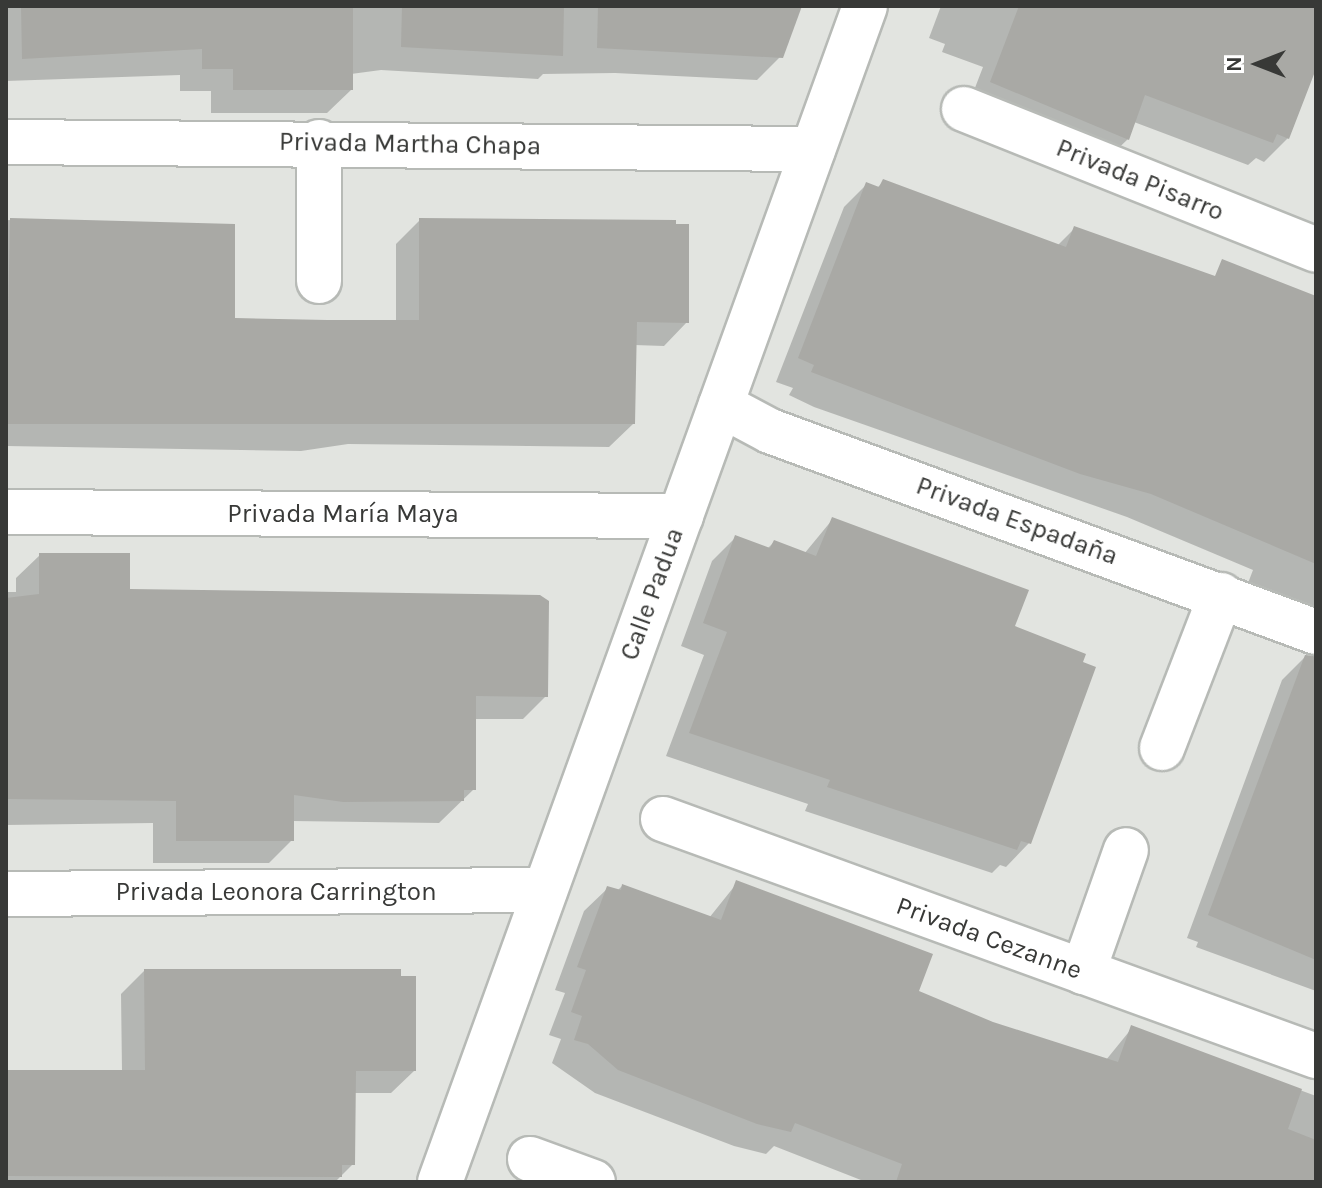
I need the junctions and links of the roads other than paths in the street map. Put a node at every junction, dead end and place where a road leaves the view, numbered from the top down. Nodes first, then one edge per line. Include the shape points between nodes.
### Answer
1 (865, 6) edge
2 (964, 109) dead end
3 (6, 142) edge
4 (319, 142) junction
5 (813, 149) junction
6 (1316, 250) edge
7 (319, 281) dead end
8 (721, 405) junction
9 (6, 512) edge
10 (681, 516) junction
11 (1221, 595) junction
12 (1316, 632) edge
13 (1162, 748) dead end
14 (663, 819) dead end
15 (1126, 850) dead end
16 (545, 890) junction
17 (6, 894) edge
18 (1083, 972) junction
19 (1316, 1056) edge
20 (530, 1159) dead end
21 (440, 1182) edge
22 (593, 1182) edge

1 - 5 street, Calle Padua
2 - 6 street, Privada Pisarro
3 - 4 street, Privada Martha Chapa
4 - 5 street, Privada Martha Chapa
4 - 7 street
5 - 8 street, Calle Padua
8 - 10 street, Calle Padua
8 - 11 street, Privada Espadaña via 770,431
9 - 10 street, Privada María Maya
10 - 16 street, Calle Padua
11 - 12 street, Privada Espadaña
11 - 13 street
14 - 18 street, Privada Cezanne
15 - 18 street
16 - 17 street, Privada Leonora Carrington
16 - 21 street, Calle Padua
18 - 19 street, Privada Cezanne
20 - 22 street

